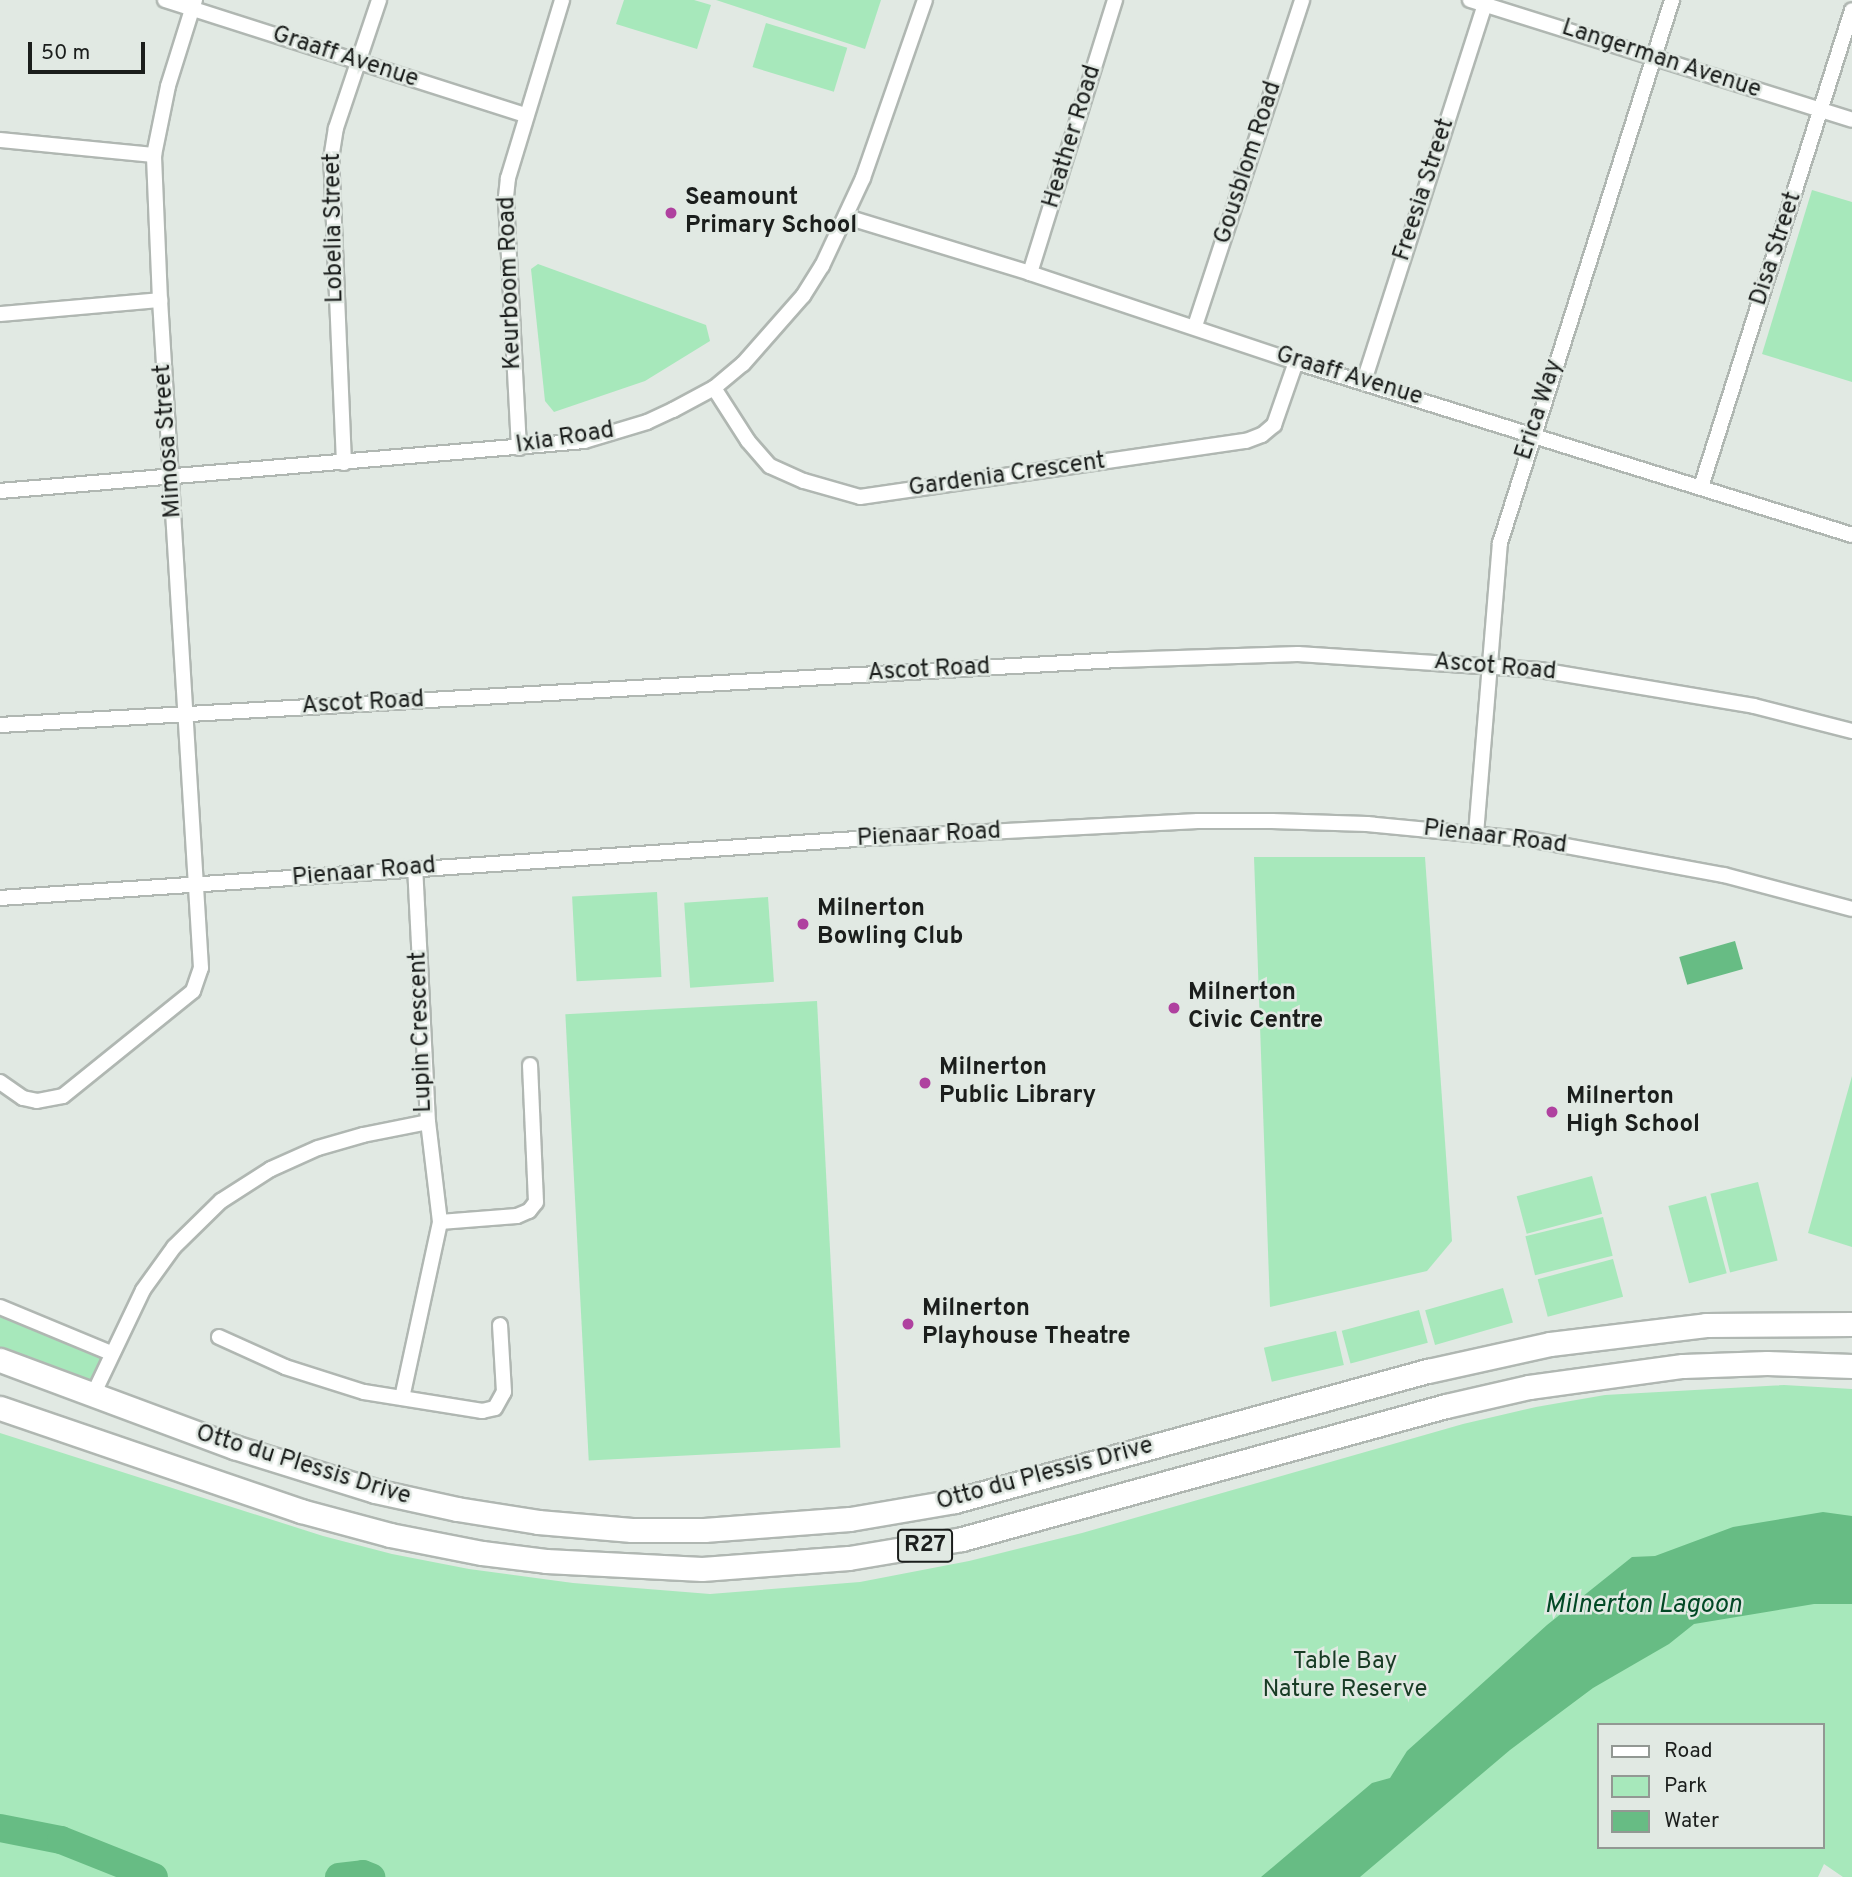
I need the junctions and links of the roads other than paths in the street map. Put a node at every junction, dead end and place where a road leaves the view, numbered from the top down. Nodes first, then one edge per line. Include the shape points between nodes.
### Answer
1 (165, 0) edge
2 (379, 0) edge
3 (562, 0) edge
4 (925, 0) edge
5 (1115, 0) edge
6 (1302, 0) edge
7 (1672, 0) edge
8 (1480, 2) edge
9 (194, 4) edge
10 (1852, 10) edge
11 (1655, 57) junction
12 (359, 63) junction
13 (1821, 111) junction
14 (525, 115) junction
15 (1852, 120) edge
16 (0, 139) edge
17 (154, 155) junction
18 (847, 217) junction
19 (1030, 273) junction
20 (160, 300) junction
21 (0, 314) edge
22 (1195, 326) junction
23 (1296, 362) junction
24 (1364, 381) junction
25 (714, 388) junction
26 (1532, 435) junction
27 (519, 448) junction
28 (344, 463) junction
29 (172, 476) junction
30 (1700, 487) junction
31 (0, 491) edge
32 (1852, 535) edge
33 (1488, 666) junction
34 (186, 714) junction
35 (0, 725) edge
36 (1852, 731) edge
37 (1476, 834) junction
38 (415, 868) junction
39 (197, 887) junction
40 (0, 898) edge
41 (1852, 909) edge
42 (530, 1065) dead end
43 (0, 1082) edge
44 (428, 1122) junction
45 (440, 1222) junction
46 (0, 1307) edge
47 (1852, 1324) edge
48 (500, 1325) dead end
49 (219, 1337) dead end
50 (111, 1353) junction
51 (0, 1360) edge
52 (1852, 1366) edge
53 (93, 1395) junction
54 (402, 1398) junction
55 (0, 1408) edge

1 - 9 street, Graaff Avenue
2 - 12 street, Lobelia Street
3 - 14 street, Keurboom Road
4 - 18 street, Ixia Road
5 - 19 street, Heather Road
6 - 22 street, Gousblom Road
7 - 11 street, Erica Way
8 - 11 street, Langerman Avenue
8 - 24 street, Freesia Street
9 - 12 street, Graaff Avenue
9 - 17 street, Mimosa Street via 168,86
10 - 13 street, Disa Street
11 - 13 street, Langerman Avenue
11 - 26 street, Erica Way
12 - 14 street, Graaff Avenue
12 - 28 street, Lobelia Street via 336,128 331,159
13 - 15 street, Langerman Avenue
13 - 30 street, Disa Street
14 - 27 street, Keurboom Road via 506,197
16 - 17 street
17 - 20 street, Mimosa Street
18 - 19 street, Graaff Avenue
18 - 25 street, Ixia Road via 803,296 743,364
19 - 22 street, Graaff Avenue
20 - 21 street
20 - 29 street, Mimosa Street
22 - 23 street, Graaff Avenue
23 - 24 street, Graaff Avenue
23 - 25 street, Gardenia Crescent via 1274,425 1246,441 860,497 770,466
24 - 26 street, Graaff Avenue
25 - 27 street, Ixia Road via 637,426 584,441
26 - 30 street, Graaff Avenue
26 - 33 street, Erica Way via 1500,543
27 - 28 street, Ixia Road
28 - 29 street, Ixia Road
29 - 31 street, Ixia Road
29 - 34 street, Mimosa Street
30 - 32 street, Graaff Avenue
33 - 34 street, Ascot Road via 1298,654 1227,655
33 - 36 street, Ascot Road via 1540,670 1754,706
33 - 37 street, Erica Way
34 - 35 street, Ascot Road
34 - 39 street, Mimosa Street
37 - 38 street, Pienaar Road via 1367,824 1198,821
37 - 41 street, Pienaar Road via 1724,875
38 - 39 street, Pienaar Road
38 - 44 street, Lupin Crescent
39 - 40 street, Pienaar Road
39 - 43 street, Mimosa Street via 201,968 192,991 63,1096 37,1101 23,1098
42 - 45 street via 536,1202 517,1216
44 - 45 street
44 - 50 street, Lupin Crescent via 318,1148 271,1169 221,1202 166,1258 143,1290
45 - 54 street
46 - 50 street
47 - 53 main road, Otto du Plessis Drive / R27 via 1706,1325 1550,1344 1428,1371 955,1501 850,1520 744,1529 601,1528 457,1509 304,1471
48 - 54 street via 504,1392 495,1408 482,1412
49 - 54 street via 328,1382
50 - 53 street, Lupin Crescent
51 - 53 main road, Otto du Plessis Drive / R27
52 - 55 main road, Otto du Plessis Drive / R27 via 1683,1366 1529,1387 961,1539 849,1558 702,1569 546,1561 390,1535 301,1511

